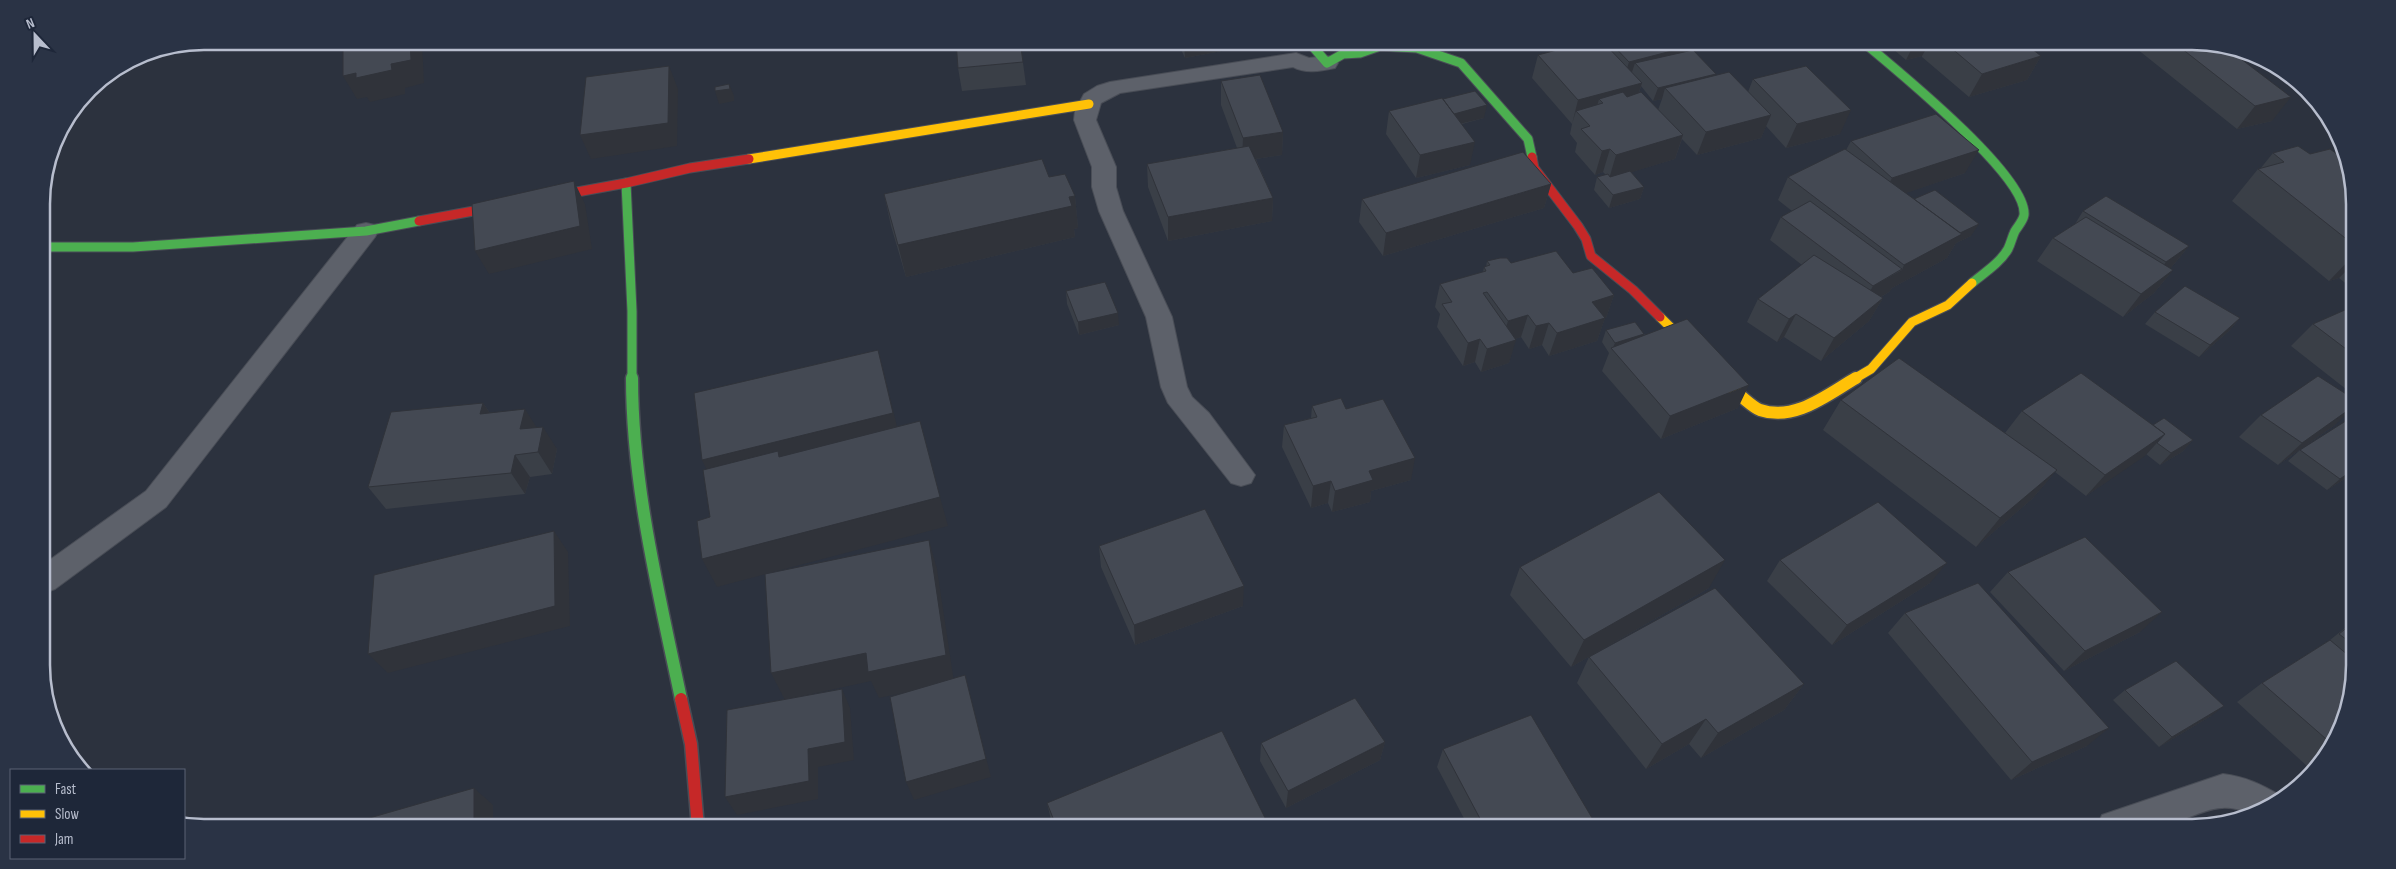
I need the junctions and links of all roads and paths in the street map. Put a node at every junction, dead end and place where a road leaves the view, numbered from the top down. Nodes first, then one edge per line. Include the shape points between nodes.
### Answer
1 (1316, 50) edge
2 (1369, 50) edge
3 (1423, 50) edge
4 (1872, 50) edge
5 (1327, 63) junction
6 (1089, 104) junction
7 (626, 183) junction
8 (366, 231) junction
9 (50, 247) edge
10 (1241, 475) dead end
11 (50, 576) edge
12 (2261, 802) edge
13 (697, 819) edge
14 (2138, 819) edge

1 - 5 street
2 - 5 street via 1343,54
3 - 4 street via 1461,62 1528,139 1534,168 1578,226 1592,256 1633,290 1729,386 1759,410 1780,413 1799,411 1871,370 1912,322 1948,305 2007,251 2015,230 2022,223 2024,211 2019,196 1994,162
5 - 6 street via 1305,65 1296,60 1118,87 1105,91
6 - 7 street via 690,168
6 - 10 street via 1085,120 1104,167 1104,187 1111,211 1159,317 1174,387 1181,403
7 - 8 street
7 - 13 street via 632,311 632,420 653,566 691,744
8 - 9 street via 133,247
8 - 11 street via 156,499
12 - 14 street via 2245,793 2223,790

